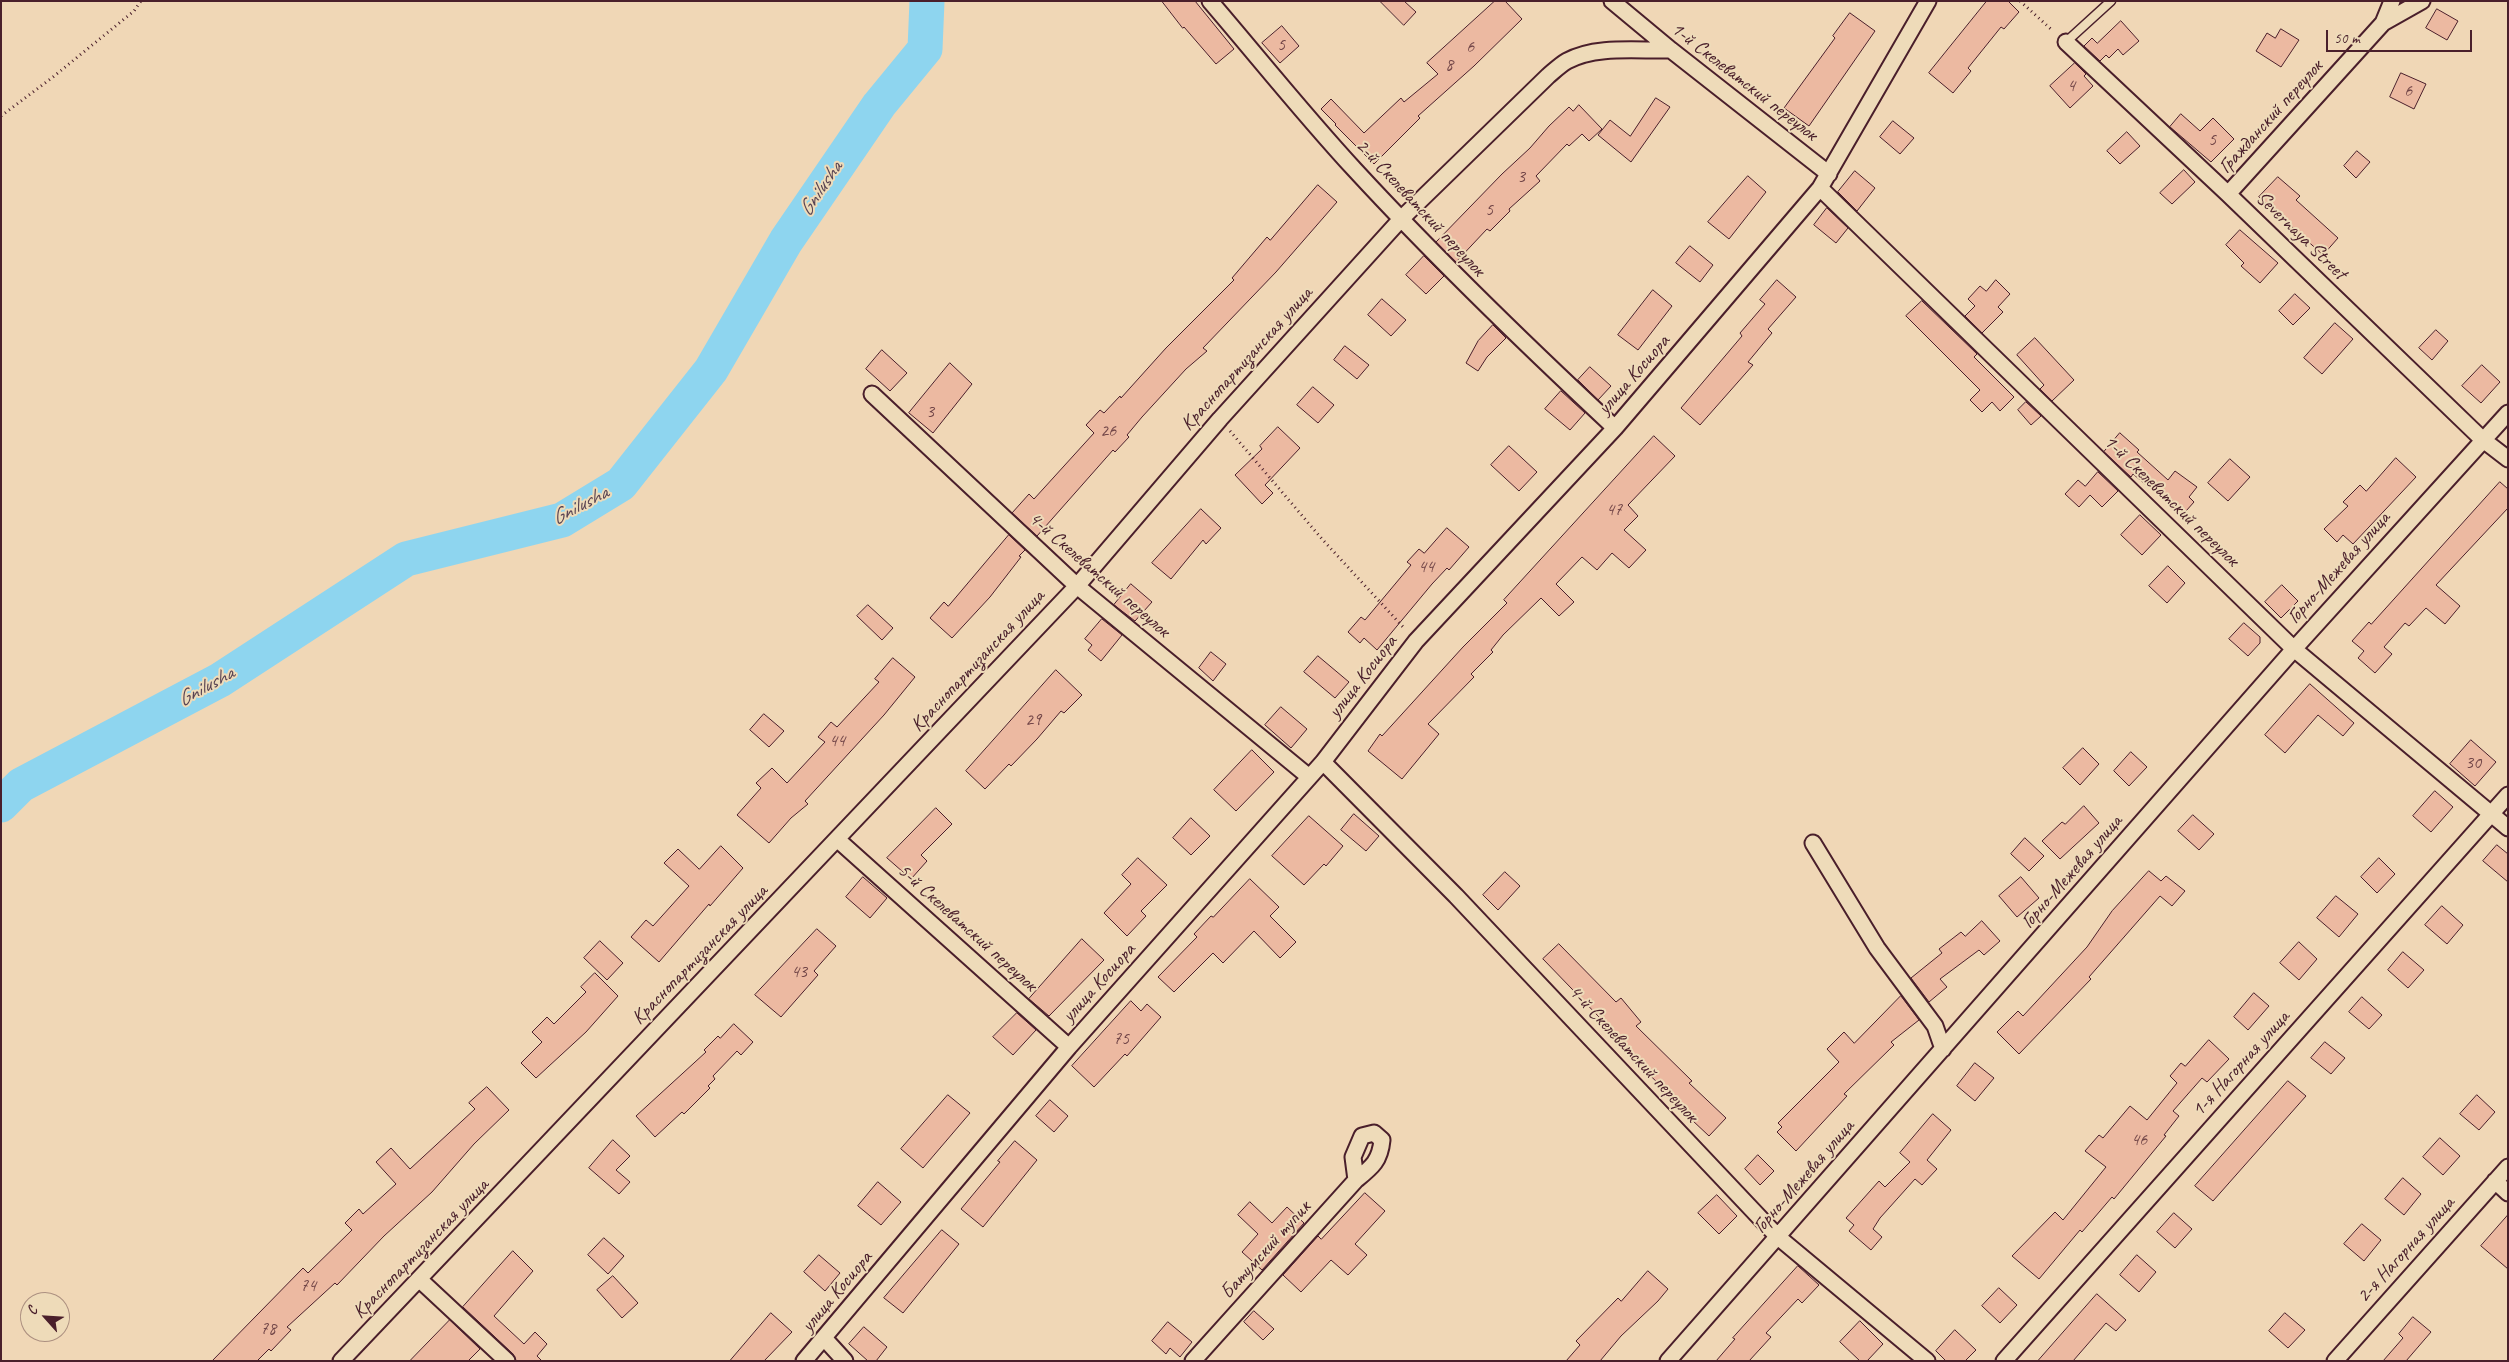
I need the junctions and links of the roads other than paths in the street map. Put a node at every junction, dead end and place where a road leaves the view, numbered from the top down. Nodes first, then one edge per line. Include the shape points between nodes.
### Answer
1 (1210, 1) edge
2 (1612, 1) edge
3 (1928, 1) edge
4 (2111, 1) edge
5 (2392, 1) edge
6 (2422, 1) edge
7 (2383, 23) junction
8 (2066, 42) joint
9 (1671, 50) junction
10 (1829, 174) junction
11 (1820, 188) junction
12 (2228, 194) junction
13 (1401, 219) junction
14 (872, 394) dead end
15 (2508, 412) edge
16 (1615, 428) junction
17 (2482, 439) junction
18 (2508, 459) edge
19 (1077, 586) junction
20 (2294, 649) junction
21 (1323, 762) junction
22 (1308, 776) junction
23 (2508, 795) edge
24 (2491, 812) junction
25 (2508, 828) edge
26 (838, 840) junction
27 (1813, 842) dead end
28 (1069, 1047) junction
29 (1944, 1049) junction
30 (2508, 1167) edge
31 (1356, 1180) junction
32 (2495, 1181) junction
33 (2508, 1193) edge
34 (1778, 1237) junction
35 (420, 1280) junction
36 (824, 1338) junction
37 (341, 1361) edge
38 (508, 1361) edge
39 (804, 1361) edge
40 (845, 1361) edge
41 (1193, 1361) edge
42 (1668, 1361) edge
43 (1926, 1361) edge
44 (2004, 1361) edge
45 (2335, 1361) edge

1 - 13 street, 2-й Скелеватский переулок
2 - 9 street, 1-й Скелеватский переулок
3 - 10 street, улица Косиора
4 - 8 lane
5 - 7 street, Гражданский переулок
6 - 7 street, Гражданский переулок
7 - 12 street, Гражданский переулок
8 - 12 street, Severnaya Street
9 - 10 street, 1-й Скелеватский переулок
9 - 13 street, Краснопартизанская улица via 1603,52 1567,61 1541,82
10 - 11 street, улица Косиора
11 - 16 street, улица Косиора
11 - 20 street, 1-й Скелеватский переулок
12 - 17 street, Severnaya Street
13 - 16 street, 2-й Скелеватский переулок via 1503,323
13 - 19 street, Краснопартизанская улица via 1220,419
14 - 19 street, 4-й Скелеватский переулок
15 - 17 street, Горно-Межевая улица
16 - 21 street, улица Косиора via 1416,641
17 - 18 street, Severnaya Street
17 - 20 street, Горно-Межевая улица
19 - 22 street, 4-й Скелеватский переулок
19 - 26 street, Краснопартизанская улица
20 - 24 street, 1-й Скелеватский переулок
20 - 29 street, Горно-Межевая улица
21 - 22 street, улица Косиора
21 - 34 street, 4-й Скелеватский переулок via 1456,896
22 - 28 street, улица Косиора
23 - 24 street, 1-я Нагорная улица
24 - 25 street, 1-й Скелеватский переулок
24 - 44 street, 1-я Нагорная улица
26 - 28 street, 5-й Скелеватский переулок
26 - 35 street, Краснопартизанская улица
27 - 29 street via 1878,948 1935,1026
28 - 36 street, улица Косиора
29 - 34 street, Горно-Межевая улица
30 - 32 street, 2-я Нагорная улица
31 - 31 street, Батумский тупик via 1380,1156 1382,1140 1374,1133 1362,1136 1353,1157
31 - 41 street, Батумский тупик
32 - 33 street
32 - 45 street, 2-я Нагорная улица
34 - 42 street, Горно-Межевая улица
34 - 43 street, 4-й Скелеватский переулок
35 - 37 street, Краснопартизанская улица
35 - 38 street
36 - 39 street, улица Косиора
36 - 40 street

